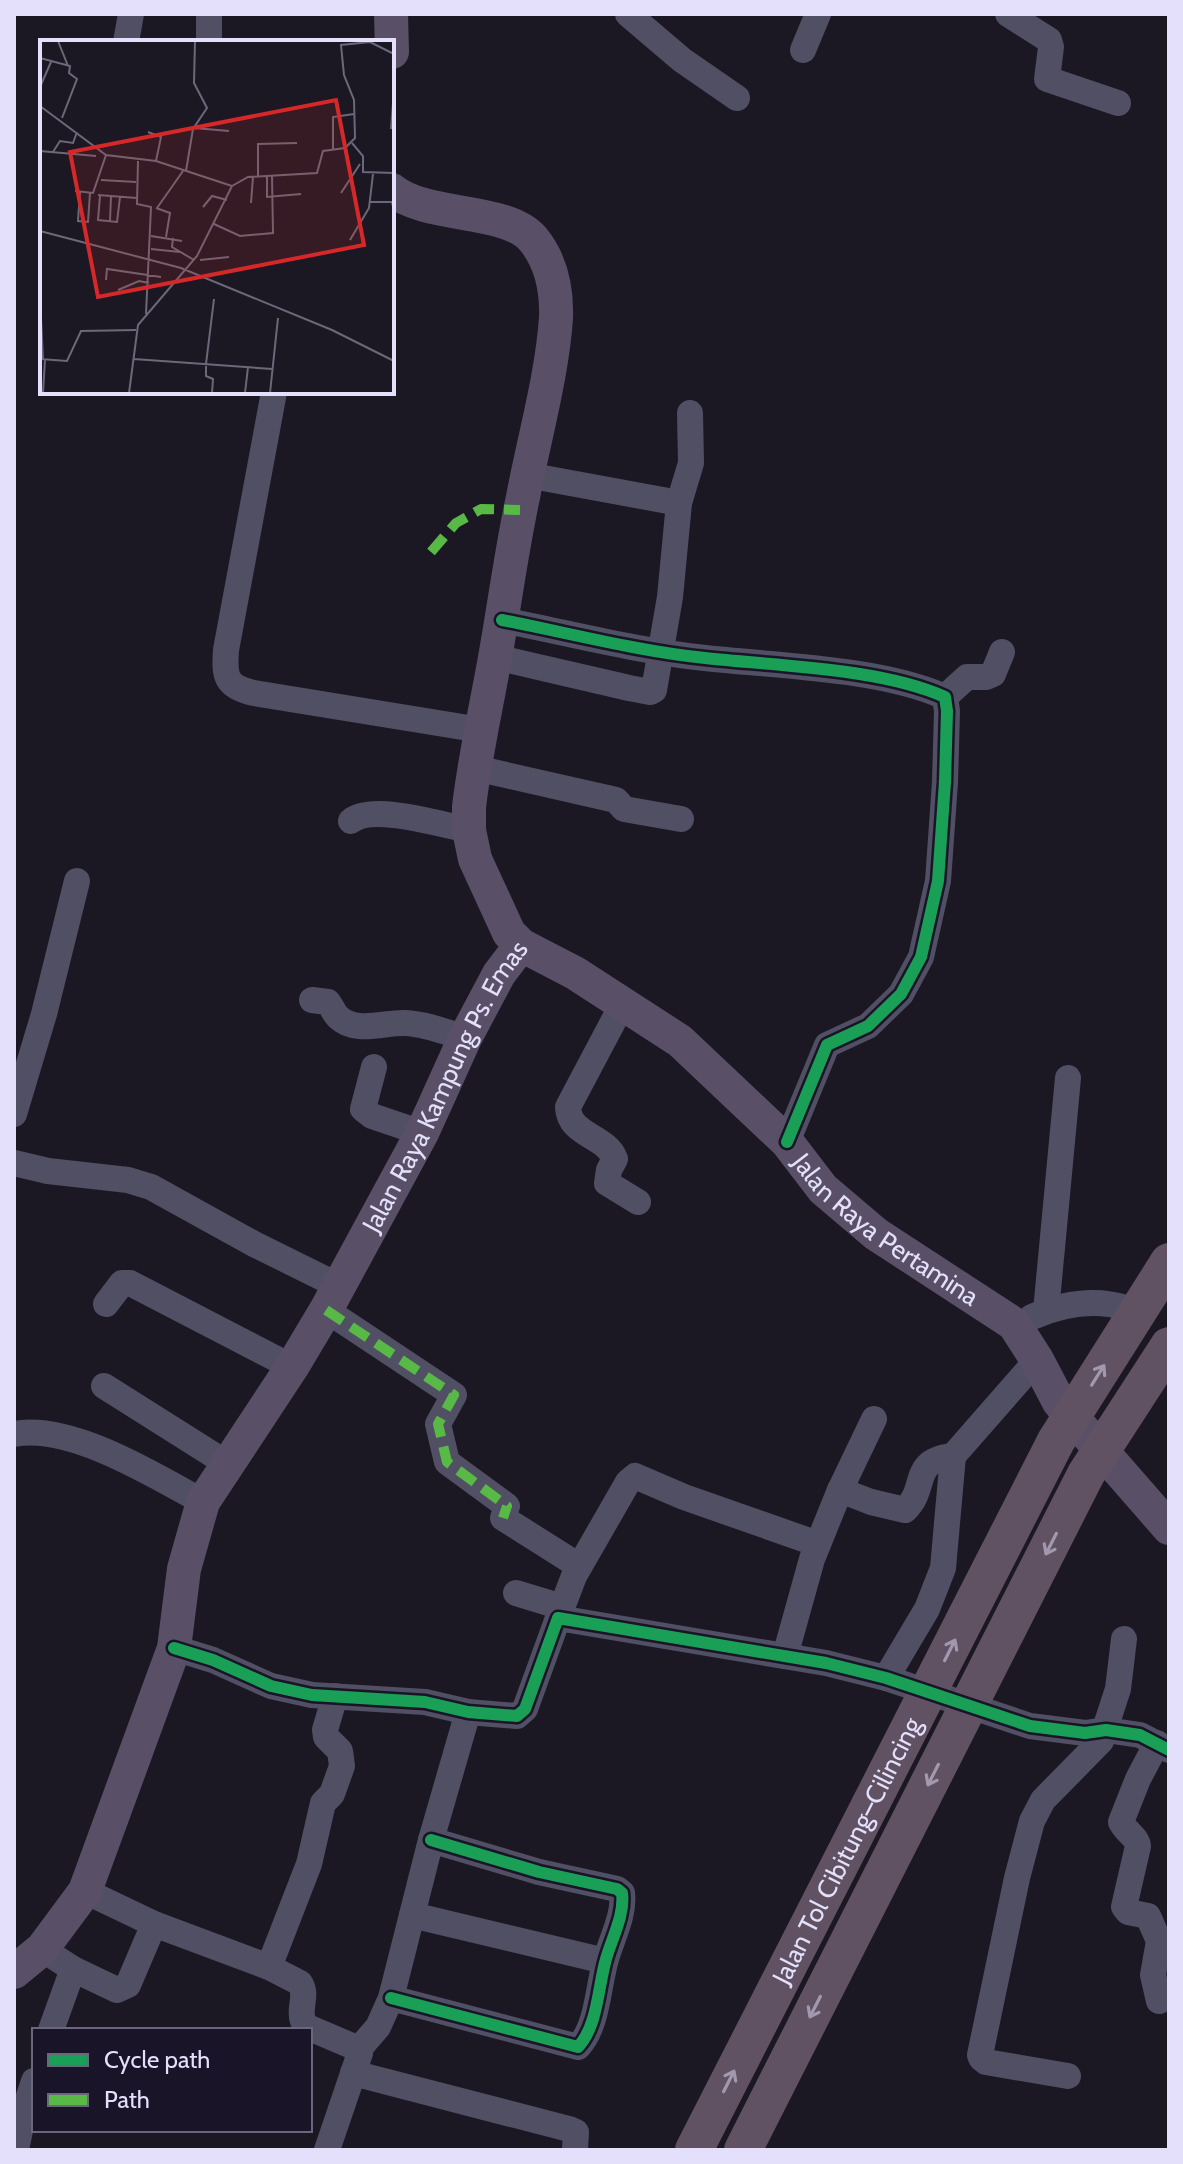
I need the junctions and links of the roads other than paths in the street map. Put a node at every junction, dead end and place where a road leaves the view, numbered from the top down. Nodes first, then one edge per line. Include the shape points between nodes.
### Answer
1 (131, 14) edge
2 (209, 14) edge
3 (391, 14) edge
4 (628, 14) edge
5 (818, 14) edge
6 (1008, 14) edge
7 (126, 40) edge
8 (209, 40) edge
9 (393, 40) edge
10 (803, 50) dead end
11 (737, 98) dead end
12 (1118, 103) dead end
13 (395, 195) edge
14 (274, 394) edge
15 (690, 413) dead end
16 (527, 475) junction
17 (679, 503) junction
18 (502, 620) junction
19 (662, 652) junction
20 (1002, 652) dead end
21 (495, 657) junction
22 (945, 697) junction
23 (481, 730) junction
24 (475, 768) junction
25 (681, 819) dead end
26 (351, 821) dead end
27 (469, 830) junction
28 (77, 881) dead end
29 (521, 945) junction
30 (312, 1000) dead end
31 (623, 1003) junction
32 (465, 1038) junction
33 (374, 1067) dead end
34 (1068, 1078) dead end
35 (14, 1114) edge
36 (422, 1133) junction
37 (787, 1142) junction
38 (14, 1163) edge
39 (638, 1202) dead end
40 (1169, 1262) edge
41 (332, 1298) junction
42 (106, 1304) dead end
43 (1126, 1308) dead end
44 (1046, 1311) junction
45 (1014, 1324) junction
46 (1169, 1346) edge
47 (1037, 1360) junction
48 (292, 1367) junction
49 (104, 1386) dead end
50 (874, 1419) dead end
51 (14, 1434) edge
52 (953, 1456) junction
53 (226, 1463) junction
54 (840, 1490) junction
55 (203, 1502) junction
56 (1169, 1528) edge
57 (818, 1544) junction
58 (579, 1566) junction
59 (516, 1593) dead end
60 (560, 1612) junction
61 (1124, 1639) dead end
62 (174, 1648) junction
63 (785, 1656) junction
64 (886, 1678) junction
65 (335, 1696) junction
66 (468, 1712) junction
67 (1106, 1730) junction
68 (1163, 1746) edge
69 (431, 1840) junction
70 (85, 1891) junction
71 (412, 1915) junction
72 (154, 1924) junction
73 (42, 1949) junction
74 (605, 1961) junction
75 (269, 1967) junction
76 (73, 1969) junction
77 (14, 1972) edge
78 (391, 1998) junction
79 (1159, 2001) dead end
80 (52, 2028) edge
81 (308, 2028) edge
82 (312, 2031) edge
83 (355, 2062) junction
84 (1068, 2076) dead end
85 (32, 2087) edge
86 (330, 2149) edge
87 (16, 2150) edge
88 (575, 2150) edge
89 (694, 2150) edge
90 (743, 2150) edge

1 - 7 street
2 - 8 street
3 - 9 main road
4 - 11 street
5 - 10 street
6 - 12 street via 1049,40 1047,79
13 - 16 main road, Jalan Raya Kampung Ps. Emas via 520,229 544,254 553,277 556,318
14 - 23 street via 226,650 229,681 254,693
15 - 17 street via 691,463
16 - 17 street
16 - 18 main road, Jalan Raya Kampung Ps. Emas
17 - 19 street
18 - 19 street
18 - 21 main road, Jalan Raya Kampung Ps. Emas
19 - 21 street via 650,692
19 - 22 street via 848,673
20 - 22 street via 993,674 967,677
21 - 23 main road, Jalan Raya Kampung Ps. Emas
22 - 37 street via 938,881 921,957 901,994 868,1026 827,1045
23 - 24 main road, Jalan Raya Kampung Ps. Emas
24 - 25 street
24 - 27 main road, Jalan Raya Kampung Ps. Emas
26 - 27 street via 358,815 387,814
27 - 29 main road, Jalan Raya Kampung Ps. Emas via 493,902
28 - 35 street
29 - 31 main road, Jalan Raya Pertamina
29 - 32 main road, Jalan Raya Kampung Ps. Emas
30 - 32 street via 328,1002 336,1015 353,1024 404,1023
31 - 37 main road, Jalan Raya Pertamina via 680,1041
31 - 39 street via 568,1116 612,1151 615,1159 607,1183
32 - 36 main road, Jalan Raya Kampung Ps. Emas
33 - 36 street via 363,1109
34 - 44 street
36 - 41 main road, Jalan Raya Kampung Ps. Emas
37 - 45 main road, Jalan Raya Pertamina via 823,1189 876,1234
38 - 41 street via 151,1187 256,1245
89 -> 40 highway, Jalan Tol Cibitung–Cilincing, bridge via 1056,1441
41 - 48 main road, Jalan Raya Kampung Ps. Emas
41 - 58 street via 454,1395 438,1424 447,1462 507,1506 503,1518
42 - 48 street via 116,1287 130,1283
43 - 44 street via 1092,1302
44 - 45 street
45 - 47 main road, Jalan Raya Pertamina
46 -> 90 highway, Jalan Tol Cibitung–Cilincing, bridge via 1086,1474
47 - 52 street
47 - 56 main road, Jalan Raya Pertamina via 1066,1412
48 - 53 main road, Jalan Raya Kampung Ps. Emas
49 - 53 street
50 - 54 street
51 - 55 street via 84,1442
52 - 54 street via 928,1463 905,1510
52 - 64 street via 943,1568 927,1609
53 - 55 main road, Jalan Raya Kampung Ps. Emas
54 - 57 street
55 - 62 main road, Jalan Raya Kampung Ps. Emas via 184,1569
57 - 58 street via 635,1476
57 - 63 street
58 - 60 street
59 - 60 street
60 - 63 street
60 - 66 street via 525,1709 517,1716
61 - 67 street
62 - 65 street via 271,1686
62 - 70 main road, Jalan Raya Kampung Ps. Emas
63 - 64 street
64 - 67 street via 1030,1726 1085,1733
65 - 66 street via 425,1702
65 - 75 street via 325,1730 340,1751 342,1766 319,1813 309,1864
66 - 69 street
67 - 68 street via 1140,1735
67 - 84 street via 1036,1809 980,2055 986,2062
68 - 79 street via 1138,1779 1121,1822 1138,1846 1124,1907 1148,1916 1159,1941 1153,1975
69 - 71 street
69 - 74 street via 617,1889 622,1907
70 - 72 street
70 - 73 main road, Jalan Raya Kampung Ps. Emas
71 - 74 street
71 - 78 street
72 - 75 street
72 - 76 street via 122,1990
73 - 76 street
73 - 77 main road, Jalan Raya Kampung Ps. Emas
74 - 78 street via 594,2013 578,2047
75 - 81 street via 300,1983 300,2014
76 - 80 street
78 - 83 street
82 - 83 street
83 - 86 street
83 - 88 street via 569,2129 576,2132
85 - 87 street

